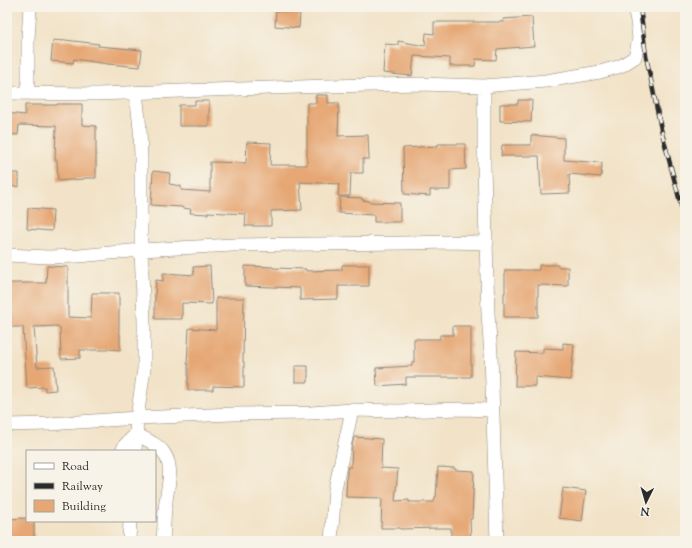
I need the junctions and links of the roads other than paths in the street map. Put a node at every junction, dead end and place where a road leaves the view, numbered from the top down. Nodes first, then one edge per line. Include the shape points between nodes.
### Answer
1 (30, 7) edge
2 (634, 7) edge
3 (484, 86) junction
4 (7, 92) edge
5 (136, 92) junction
6 (28, 93) junction
7 (486, 243) junction
8 (141, 250) junction
9 (7, 255) edge
10 (352, 410) junction
11 (492, 410) junction
12 (138, 418) junction
13 (7, 425) edge
14 (136, 434) junction
15 (122, 450) edge
16 (135, 450) edge
17 (130, 522) edge
18 (129, 541) edge
19 (164, 541) edge
20 (331, 541) edge
21 (496, 541) edge

1 - 6 street
2 - 3 street via 639,39 635,57 621,66 546,81
3 - 5 street via 420,84
3 - 7 street
4 - 6 street
5 - 6 street
5 - 8 street via 141,157
7 - 8 street via 233,245
7 - 11 street
8 - 9 street via 79,256
8 - 12 street via 144,369
10 - 11 street
10 - 12 street
10 - 20 street via 335,489
11 - 21 street
12 - 13 street
12 - 14 street
14 - 15 street
14 - 16 street
14 - 19 street via 154,444 168,461 170,475
17 - 18 street

